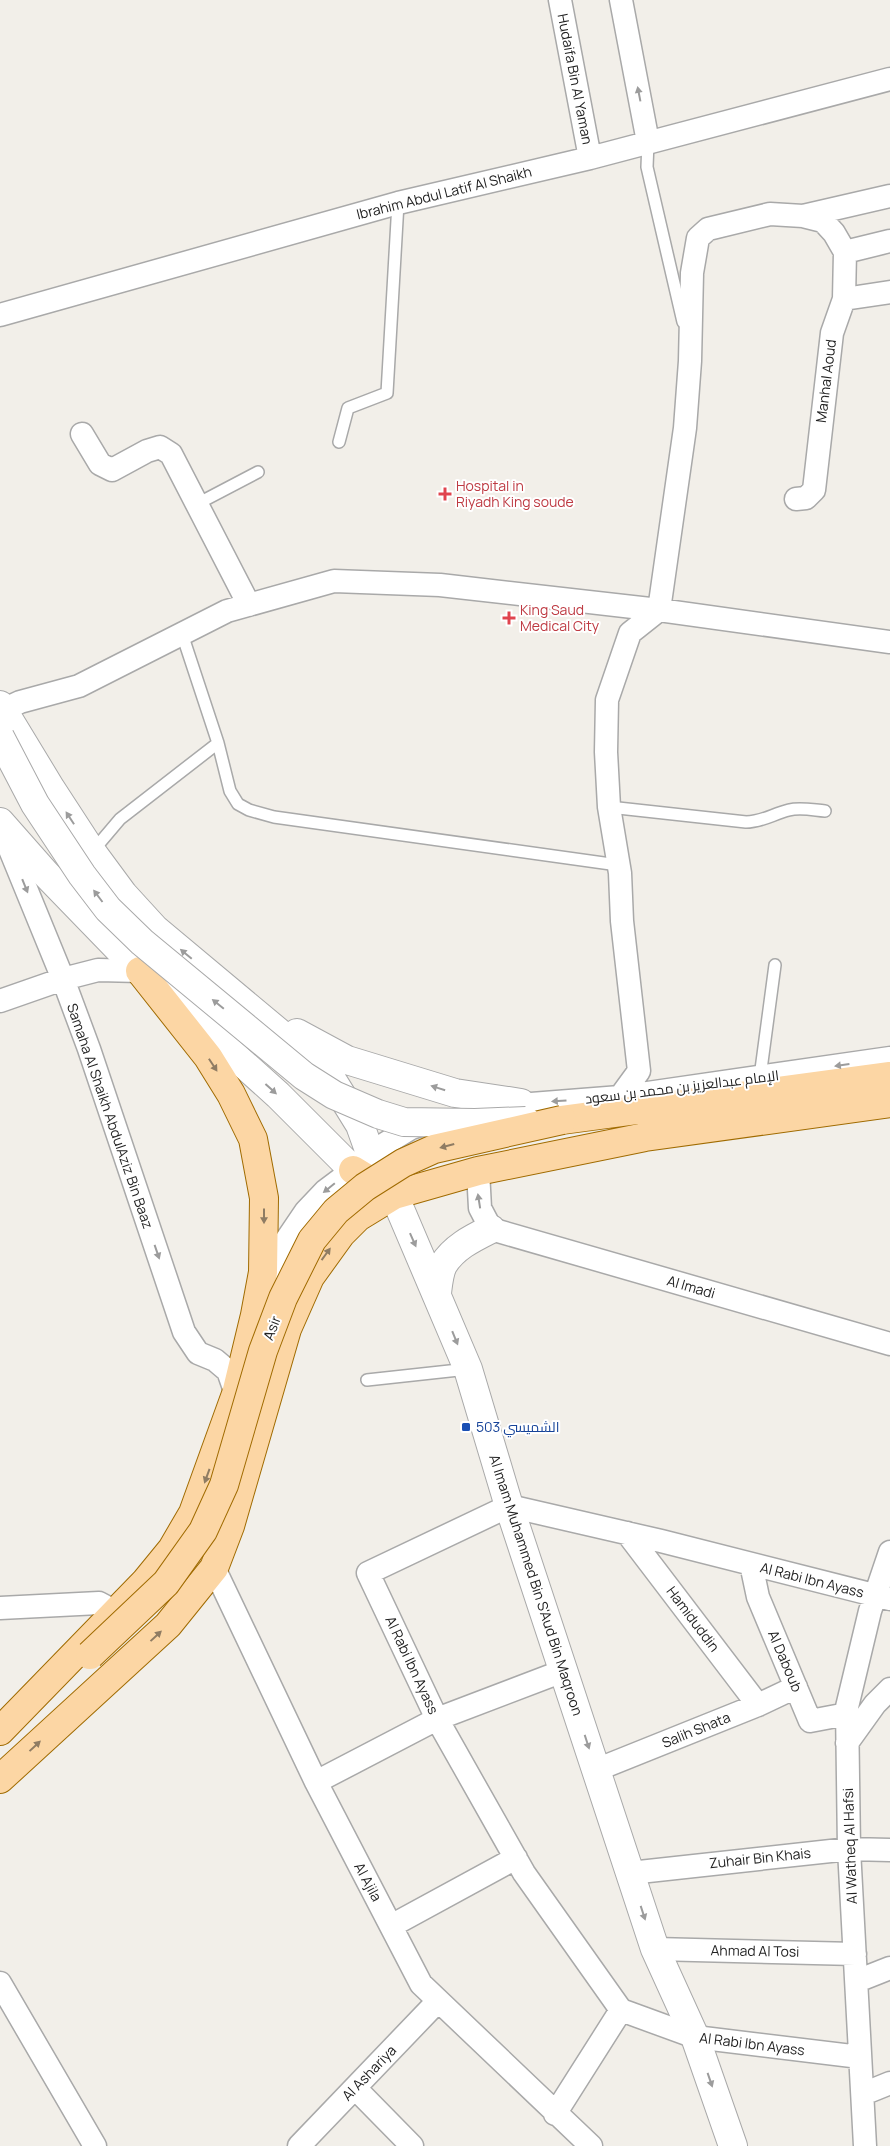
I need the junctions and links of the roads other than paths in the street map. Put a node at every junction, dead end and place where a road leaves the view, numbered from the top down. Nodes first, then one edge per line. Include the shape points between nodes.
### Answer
1 (560, 0) edge
2 (621, 0) edge
3 (890, 79) edge
4 (648, 142) junction
5 (590, 158) junction
6 (890, 196) edge
7 (398, 203) junction
8 (803, 216) junction
9 (890, 241) edge
10 (845, 252) junction
11 (890, 292) edge
12 (844, 299) junction
13 (0, 315) edge
14 (690, 361) junction
15 (82, 434) dead end
16 (339, 442) dead end
17 (258, 472) dead end
18 (796, 499) dead end
19 (197, 504) junction
20 (249, 605) junction
21 (659, 610) junction
22 (182, 634) junction
23 (890, 642) edge
24 (1, 708) edge
25 (0, 737) edge
26 (218, 743) junction
27 (610, 807) junction
28 (825, 811) dead end
29 (0, 823) edge
30 (92, 852) junction
31 (618, 865) junction
32 (775, 964) dead end
33 (140, 971) junction
34 (63, 979) junction
35 (0, 1001) edge
36 (250, 1007) junction
37 (890, 1058) edge
38 (890, 1076) edge
39 (760, 1077) junction
40 (620, 1097) junction
41 (521, 1103) junction
42 (890, 1103) edge
43 (890, 1114) edge
44 (444, 1118) joint
45 (562, 1120) junction
46 (362, 1161) junction
47 (478, 1171) junction
48 (394, 1196) junction
49 (491, 1229) junction
50 (436, 1293) junction
51 (255, 1315) junction
52 (890, 1344) edge
53 (468, 1369) junction
54 (367, 1380) dead end
55 (236, 1394) junction
56 (509, 1506) junction
57 (627, 1533) junction
58 (890, 1552) edge
59 (751, 1564) junction
60 (214, 1568) junction
61 (883, 1598) edge
62 (0, 1608) edge
63 (116, 1612) junction
64 (563, 1671) junction
65 (796, 1687) junction
66 (889, 1692) edge
67 (758, 1705) junction
68 (847, 1714) junction
69 (437, 1719) junction
70 (7, 1724) edge
71 (847, 1743) junction
72 (596, 1770) junction
73 (0, 1779) edge
74 (316, 1782) junction
75 (849, 1849) junction
76 (890, 1850) edge
77 (516, 1858) junction
78 (630, 1873) junction
79 (391, 1926) junction
80 (655, 1949) junction
81 (855, 1954) junction
82 (890, 1968) edge
83 (857, 1981) junction
84 (0, 1983) edge
85 (438, 2001) junction
86 (621, 2010) junction
87 (695, 2037) junction
88 (860, 2057) junction
89 (890, 2083) edge
90 (355, 2088) junction
91 (862, 2094) junction
92 (555, 2114) junction
93 (95, 2146) edge
94 (299, 2146) edge
95 (412, 2146) edge
96 (591, 2146) edge
97 (733, 2146) edge
98 (865, 2146) edge

1 - 5 street, Hudaifa Bin Al Yaman
4 -> 2 street
3 - 4 street, Ibrahim Abdul Latif Al Shaikh
4 - 5 street, Ibrahim Abdul Latif Al Shaikh
4 - 14 lane via 648,167
5 - 7 street, Ibrahim Abdul Latif Al Shaikh
6 - 8 street
7 - 13 street, Ibrahim Abdul Latif Al Shaikh
7 - 16 lane via 387,393 348,408
8 - 10 street via 822,222 834,233
8 - 14 street via 770,214 708,229 698,238 692,273
9 - 10 street
10 - 12 street
11 - 12 street
12 - 18 street, Manhal Aoud via 832,333 814,490 806,498
14 - 21 street via 685,428
15 - 19 street via 100,464 112,470 147,450 160,447 171,454
17 - 19 lane
19 - 20 street
20 - 21 street via 334,581 440,585
20 - 22 street via 227,611
21 - 23 street
21 - 27 street via 630,633 607,700
22 - 24 street via 79,686
22 - 26 lane
30 -> 24 street
45 -> 25 street, bridge via 404,1122 334,1095 304,1076 142,942 108,909 35,804
26 - 30 lane via 120,819
26 - 31 lane via 230,791 238,804 249,810 274,817
27 - 28 lane via 746,822 758,822 790,810
27 - 31 street
29 - 33 street, Samaha Al Shaikh AbdulAziz Bin Baaz
29 -> 34 street, Samaha Al Shaikh AbdulAziz Bin Baaz
36 -> 30 street via 155,929 122,894
31 - 40 street via 639,1070
32 - 39 lane
33 - 34 street via 98,970
33 -> 46 street, Samaha Al Shaikh AbdulAziz Bin Baaz via 278,1095
33 -> 51 main road, Samaha Al Shaikh AbdulAziz Bin Baaz via 208,1057 253,1139 264,1198 263,1264
34 - 35 street
34 -> 55 street, Samaha Al Shaikh AbdulAziz Bin Baaz via 184,1332 198,1353 215,1360 228,1372
41 -> 36 street via 454,1093 348,1060
36 - 46 street via 319,1066 334,1083 360,1125
37 -> 39 street, الإمام عبدالعزيز بن محمد بن سعود
38 - 45 main road, الإمام عبدالعزيز بن محمد بن سعود
39 - 40 street, الإمام عبدالعزيز بن محمد بن سعود
40 -> 41 street, الإمام عبدالعزيز بن محمد بن سعود
41 - 44 street, الإمام عبدالعزيز بن محمد بن سعود
42 - 47 main road via 645,1137
43 - 47 street
44 - 46 street, Asir via 411,1128
45 -> 70 main road, Asir, bridge via 434,1149 403,1162 336,1211 312,1240 283,1298 263,1351 224,1485 203,1531 166,1583 90,1655
46 - 48 main road, Samaha Al Shaikh AbdulAziz Bin Baaz
46 -> 51 street, Asir via 306,1211 287,1239
47 - 48 main road
49 -> 47 street via 480,1208
48 -> 50 street, Al Imam Muhammed Bin S'Aud Bin Maqroon
60 -> 48 main road via 230,1526 287,1329 310,1277 341,1234 358,1217
49 - 50 street via 466,1241 442,1267
49 - 52 street, Al Imadi
50 -> 53 street, Al Imam Muhammed Bin S'Aud Bin Maqroon
51 - 55 main road, Samaha Al Shaikh AbdulAziz Bin Baaz
53 - 54 lane
53 - 56 street, Al Imam Muhammed Bin S'Aud Bin Maqroon
55 -> 63 main road, Samaha Al Shaikh AbdulAziz Bin Baaz via 193,1513 172,1548
56 - 57 street, Al Rabi Ibn Ayass
56 - 64 street, Al Imam Muhammed Bin S'Aud Bin Maqroon
56 - 69 street, Al Rabi Ibn Ayass via 368,1573
57 - 59 street, Al Rabi Ibn Ayass
57 - 67 street, Hamiduddin
58 - 61 street, Al Watheq Al Hafsi
59 - 61 street, Al Rabi Ibn Ayass
59 - 65 street, Al Daboub via 758,1597
73 -> 60 main road via 168,1625
60 - 74 street, Al Ajila
61 - 68 street, Al Watheq Al Hafsi
62 - 63 street via 99,1603
63 - 70 main road, Samaha Al Shaikh AbdulAziz Bin Baaz
64 - 69 street
64 -> 72 street, Al Imam Muhammed Bin S'Aud Bin Maqroon
65 - 67 street, Salih Shata
65 - 68 street, Al Daboub via 810,1720
66 - 71 street via 875,1704
67 - 72 street, Salih Shata
68 - 71 street, Al Watheq Al Hafsi
69 - 74 street
69 - 77 street, Al Rabi Ibn Ayass
71 - 75 street, Al Watheq Al Hafsi
72 - 78 street, Al Imam Muhammed Bin S'Aud Bin Maqroon
74 - 79 street, Al Ajila
75 - 76 street, Zuhair Bin Khais
75 - 78 street, Zuhair Bin Khais
75 - 81 street, Al Watheq Al Hafsi
77 - 79 street
77 - 86 street, Al Rabi Ibn Ayass
78 -> 80 street, Al Imam Muhammed Bin S'Aud Bin Maqroon
79 - 85 street, Al Ajila via 421,1984
80 - 81 street, Ahmad Al Tosi
80 - 87 street, Al Imam Muhammed Bin S'Aud Bin Maqroon
81 - 83 street, Al Watheq Al Hafsi
82 - 83 street
83 - 88 street, Al Watheq Al Hafsi
84 - 93 street
85 - 90 street, Al Ashariya
85 - 92 street, Al Ajila
86 - 87 street, Al Rabi Ibn Ayass
86 - 92 street
87 - 88 street, Al Rabi Ibn Ayass
87 -> 97 street, Al Imam Muhammed Bin S'Aud Bin Maqroon
88 - 91 street, Al Watheq Al Hafsi
89 - 91 street
90 - 94 street, Al Ashariya
90 - 95 street
91 - 98 street, Al Watheq Al Hafsi
92 - 96 street, Al Ajila

